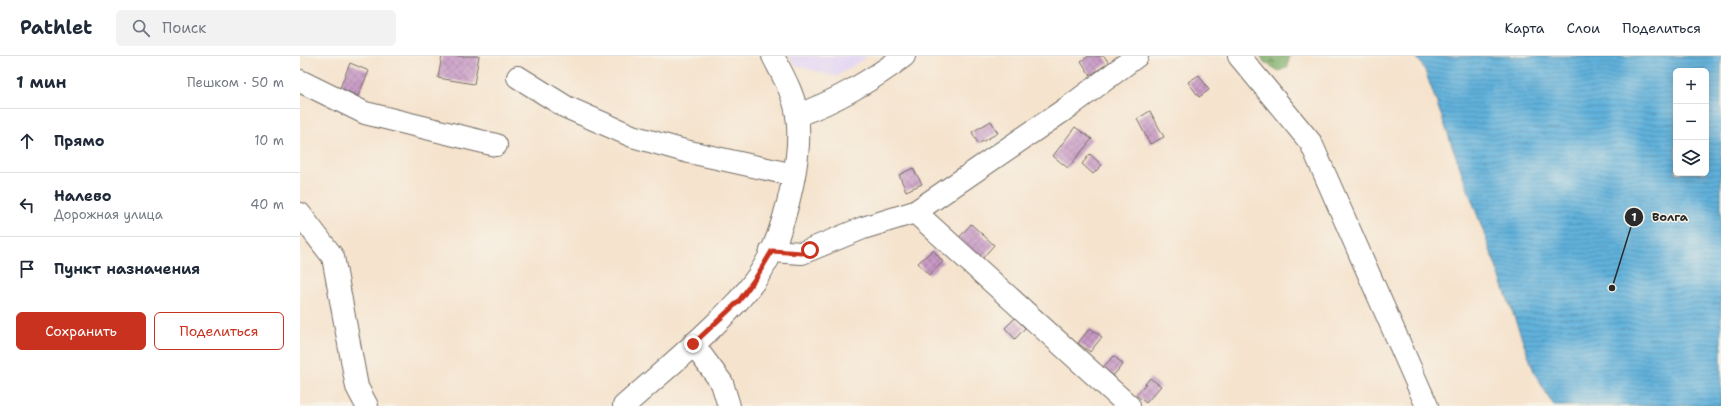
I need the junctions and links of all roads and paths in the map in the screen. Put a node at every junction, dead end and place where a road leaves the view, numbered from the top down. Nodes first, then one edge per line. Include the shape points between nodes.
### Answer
1 (773, 56) edge
2 (904, 56) edge
3 (1137, 56) edge
4 (1240, 56) edge
5 (518, 77) dead end
6 (300, 81) edge
7 (797, 115) junction
8 (496, 145) dead end
9 (794, 175) junction
10 (915, 212) junction
11 (300, 214) edge
12 (772, 251) junction
13 (693, 344) junction
14 (367, 406) edge
15 (624, 406) edge
16 (729, 406) edge
17 (1129, 406) edge
18 (1427, 406) edge

1 - 7 street via 788,86
2 - 7 street via 887,69 822,105
3 - 10 street via 1070,106
4 - 18 street via 1311,143
5 - 9 street via 566,107 632,136 685,151
6 - 8 street via 366,113
7 - 9 street via 798,143
9 - 12 street
10 - 12 street via 863,228 802,253
10 - 17 street
11 - 14 street via 333,257 357,387
12 - 13 street via 739,301
13 - 15 street
13 - 16 street via 722,383

